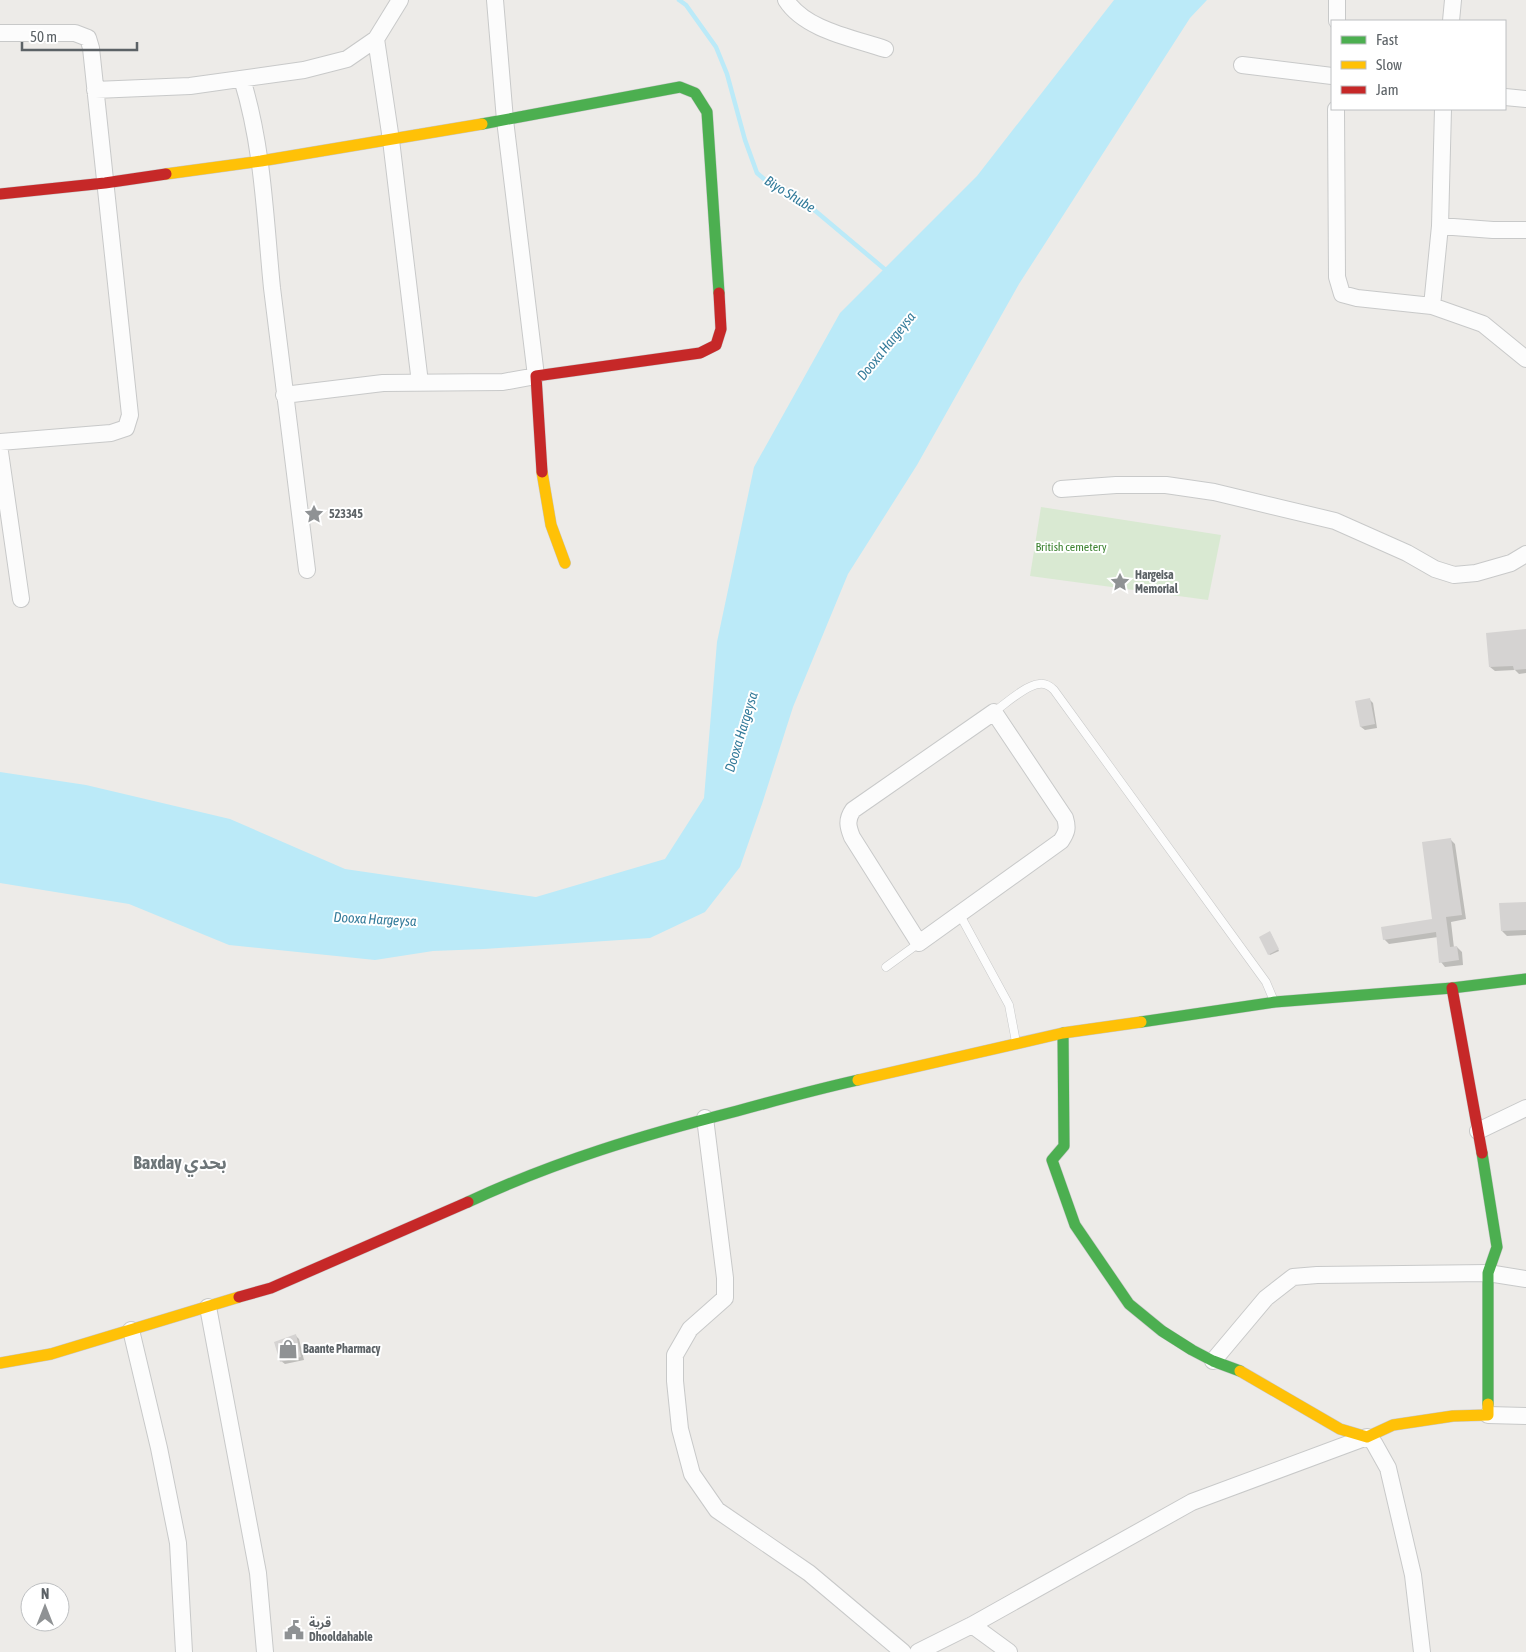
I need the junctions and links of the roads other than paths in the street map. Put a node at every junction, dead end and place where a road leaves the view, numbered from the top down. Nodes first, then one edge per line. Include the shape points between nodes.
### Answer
1 (400, 0) edge
2 (495, 0) edge
3 (786, 0) edge
4 (1337, 0) edge
5 (1453, 0) edge
6 (1337, 20) edge
7 (1451, 20) edge
8 (0, 33) edge
9 (376, 39) junction
10 (885, 49) dead end
11 (1242, 65) dead end
12 (1331, 76) edge
13 (242, 79) junction
14 (95, 90) junction
15 (1506, 97) edge
16 (1526, 99) edge
17 (1336, 110) edge
18 (1443, 110) edge
19 (505, 120) junction
20 (391, 140) junction
21 (260, 161) junction
22 (104, 183) junction
23 (0, 194) edge
24 (1440, 226) junction
25 (1526, 230) edge
26 (1432, 306) junction
27 (1526, 359) edge
28 (536, 376) junction
29 (420, 383) junction
30 (284, 395) junction
31 (0, 442) edge
32 (0, 452) edge
33 (1061, 489) dead end
34 (1526, 554) edge
35 (565, 563) dead end
36 (307, 570) dead end
37 (21, 599) dead end
38 (994, 712) junction
39 (960, 915) junction
40 (920, 943) junction
41 (886, 967) dead end
42 (1526, 979) edge
43 (1452, 988) junction
44 (1275, 1002) junction
45 (1063, 1033) junction
46 (1016, 1044) junction
47 (1526, 1108) edge
48 (705, 1118) junction
49 (1478, 1131) junction
50 (1488, 1273) junction
51 (1526, 1279) edge
52 (208, 1307) junction
53 (131, 1330) junction
54 (1214, 1361) junction
55 (0, 1363) edge
56 (1488, 1415) junction
57 (1526, 1416) edge
58 (1367, 1437) junction
59 (972, 1625) junction
60 (184, 1652) edge
61 (265, 1652) edge
62 (903, 1652) edge
63 (918, 1652) edge
64 (1009, 1652) edge
65 (1422, 1652) edge

1 - 9 street
2 - 19 street
3 - 10 street via 792,10 812,25
4 - 6 street
5 - 7 street
8 - 14 street via 75,33 88,38
9 - 13 street via 347,60
9 - 20 street
11 - 12 street
13 - 14 street via 190,86
13 - 21 street via 251,108
14 - 22 street
15 - 16 street
17 - 26 street via 1337,277 1342,294
18 - 24 street
19 - 20 street
19 - 28 street
19 - 28 street via 680,87 695,93 708,112 721,329 716,345 700,353
20 - 21 street
20 - 29 street
21 - 22 street
21 - 30 street
22 - 23 street
22 - 31 street via 130,415 126,428 111,433
24 - 25 street
24 - 26 street
26 - 27 street via 1483,324
28 - 29 street via 503,382
28 - 35 street via 543,481 551,525
29 - 30 street
30 - 36 street
32 - 37 street
33 - 34 street via 1166,485 1214,492 1335,521 1407,553 1435,570 1454,575 1476,573 1511,563
38 - 39 street via 1065,818 1067,833 1061,841
38 - 40 street via 852,810 848,817 852,837
38 - 44 lane via 1028,688 1039,684 1054,690 1266,982
39 - 40 street
39 - 46 lane via 1008,1005
40 - 41 lane
42 - 43 street
43 - 44 street
43 - 49 street
44 - 45 street
45 - 46 street
45 - 54 street via 1064,1146 1052,1160 1076,1225 1129,1304 1170,1336
46 - 48 street
47 - 49 street
48 - 52 street via 647,1134 514,1180 272,1288
48 - 62 street via 725,1298 690,1329 675,1355 680,1429 692,1474 717,1510 809,1573
49 - 50 street via 1496,1247
50 - 51 street
50 - 54 street via 1293,1277 1266,1298
50 - 56 street
52 - 53 street
52 - 61 street via 258,1573
53 - 55 street via 51,1354
53 - 60 street via 178,1543
54 - 58 street via 1236,1369 1340,1429
56 - 57 street
56 - 58 street via 1453,1416 1392,1425
58 - 59 street via 1192,1502
58 - 65 street via 1388,1468 1413,1575
59 - 63 street
59 - 64 street

